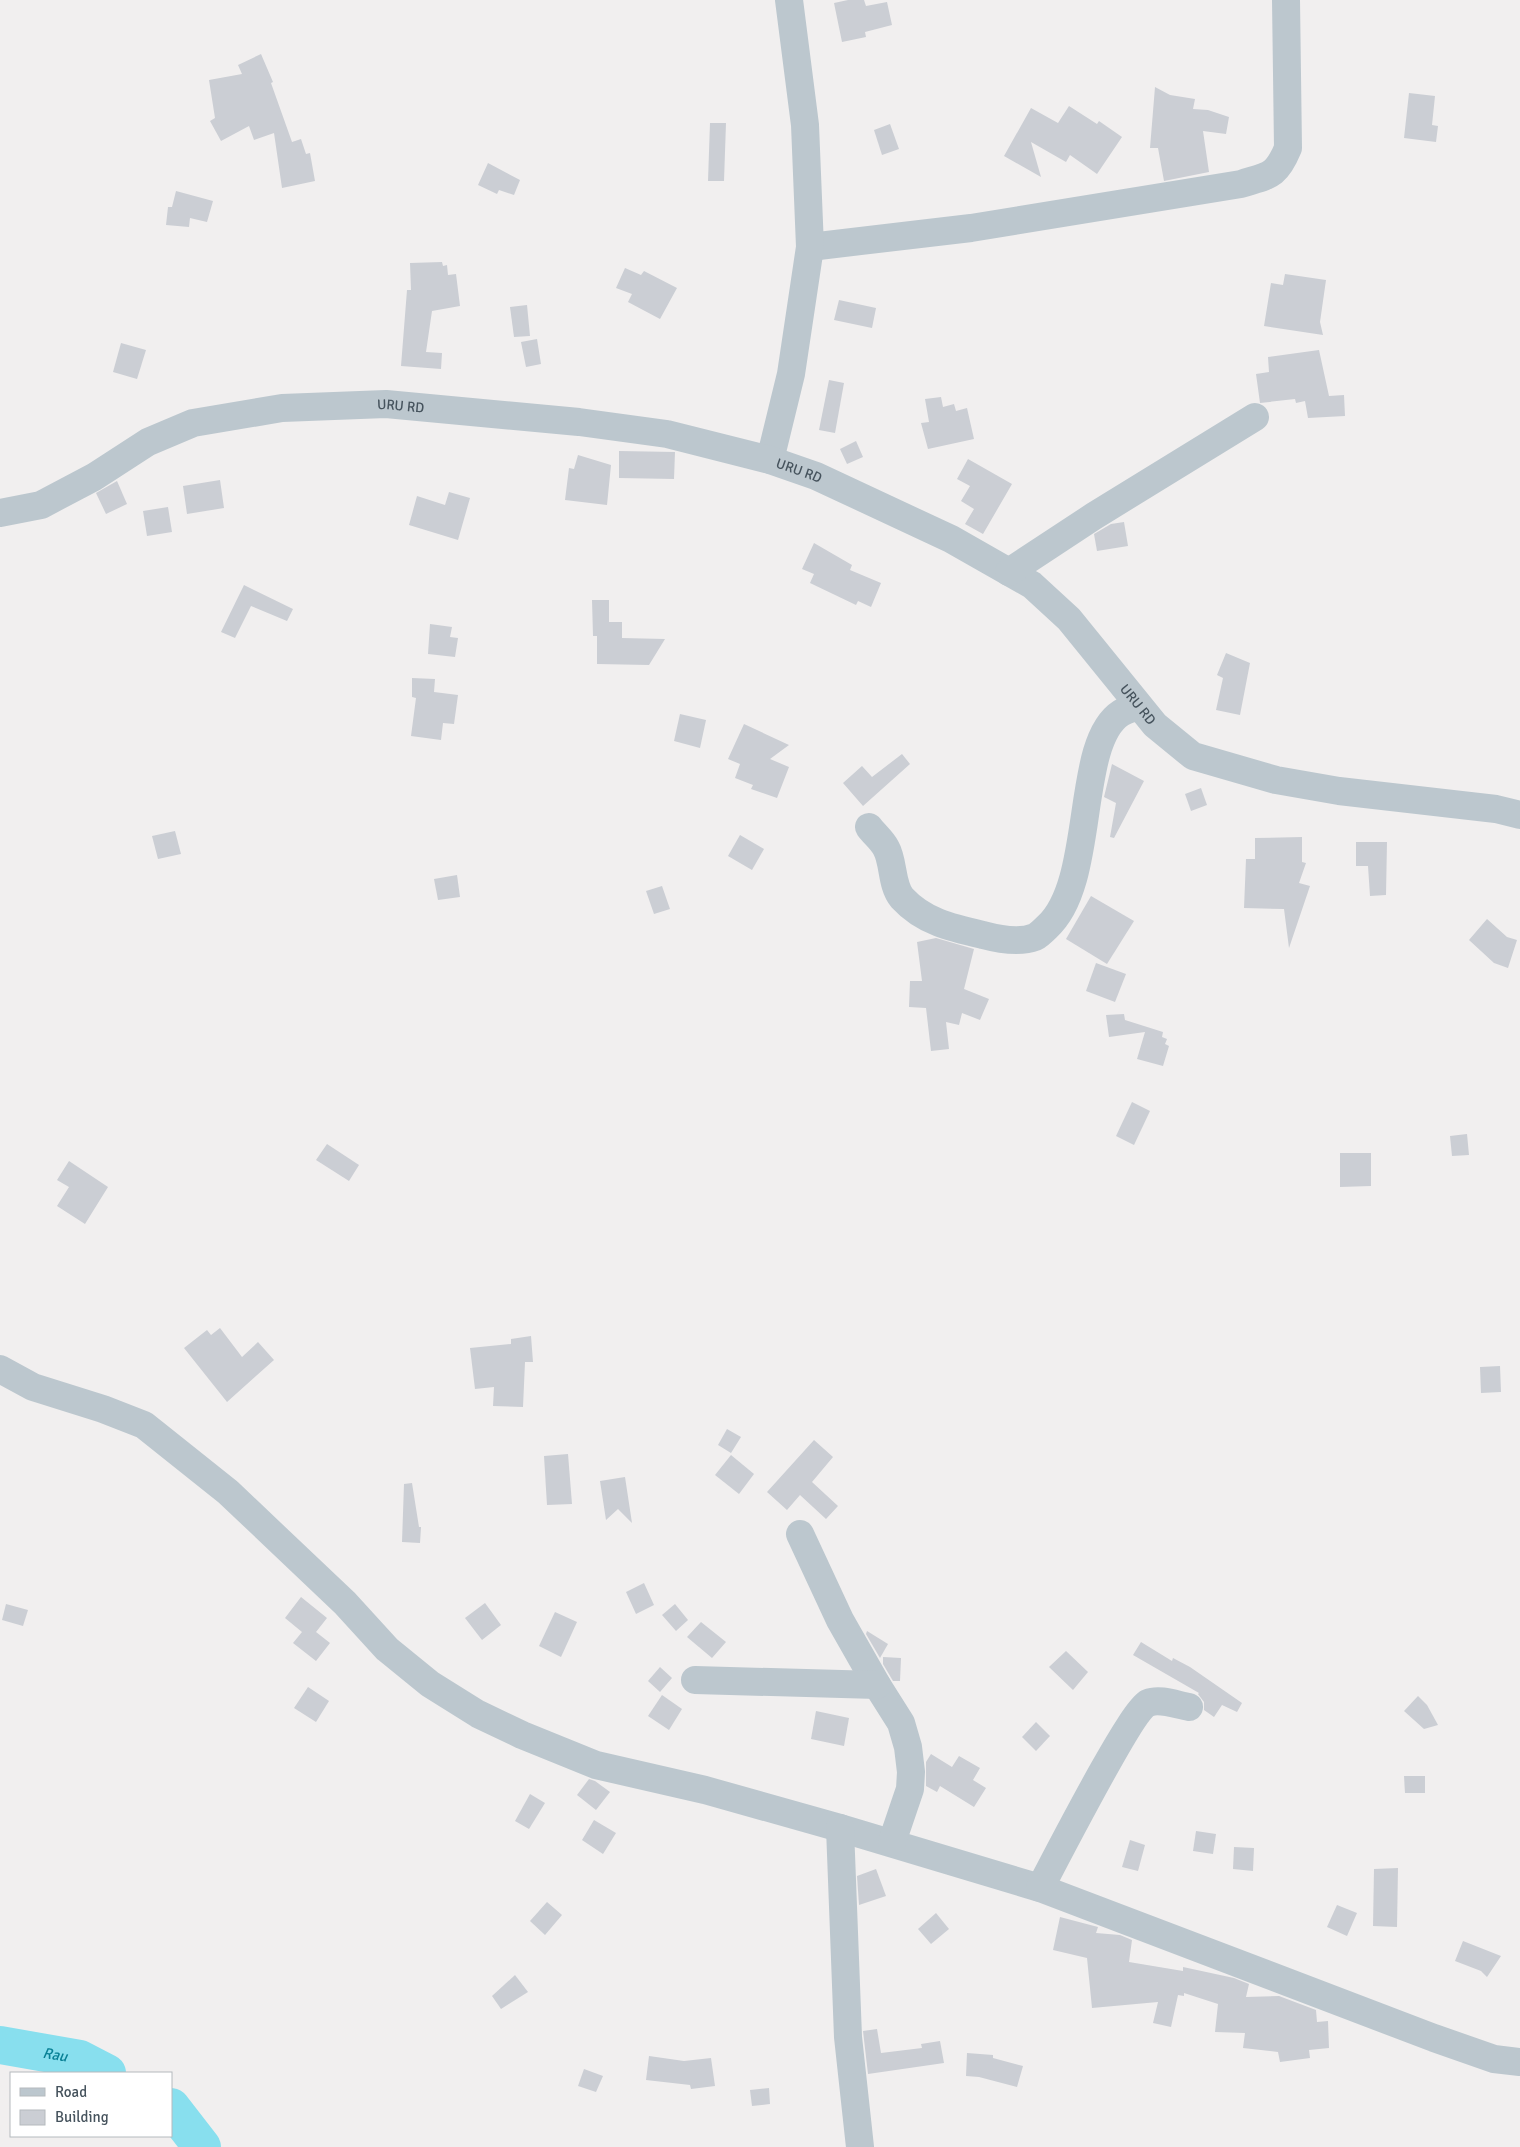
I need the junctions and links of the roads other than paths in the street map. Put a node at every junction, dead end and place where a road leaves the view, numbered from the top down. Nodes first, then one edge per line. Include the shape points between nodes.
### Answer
1 (789, 0) edge
2 (1286, 0) edge
3 (810, 247) junction
4 (1255, 417) dead end
5 (770, 460) junction
6 (0, 512) edge
7 (1009, 572) junction
8 (1138, 706) junction
9 (1520, 815) edge
10 (869, 827) dead end
11 (0, 1369) edge
12 (800, 1534) dead end
13 (695, 1680) dead end
14 (876, 1685) junction
15 (1189, 1707) dead end
16 (840, 1828) junction
17 (892, 1842) junction
18 (1040, 1888) junction
19 (1520, 2062) edge
20 (860, 2147) edge

1 - 3 street via 805,125
2 - 3 street via 1288,148 1280,168 1264,177 1241,184 971,228
3 - 5 street via 791,374
4 - 7 street
5 - 6 street, URU RD via 667,434 511,414 386,404 282,408 194,423 148,442 94,477 41,505
5 - 7 street, URU RD via 874,502
7 - 8 street, URU RD via 1032,586 1068,619
8 - 9 street, URU RD via 1154,725 1193,756 1223,766 1276,780 1339,791 1400,796
8 - 10 street via 1120,713 1102,738 1093,767 1081,848 1069,890 1053,922 1036,937 1020,940 994,938 940,925 914,910 900,895 886,848
11 - 16 street via 32,1387 144,1425 228,1492 345,1603 387,1649 430,1684 478,1714 596,1765 705,1790
12 - 14 street via 840,1620
13 - 14 street
14 - 17 street via 901,1723 911,1772 910,1789
15 - 18 street via 1156,1701 1146,1704 1138,1713
16 - 17 street
16 - 20 street via 848,2037
17 - 18 street
18 - 19 street via 1434,2038 1494,2059

